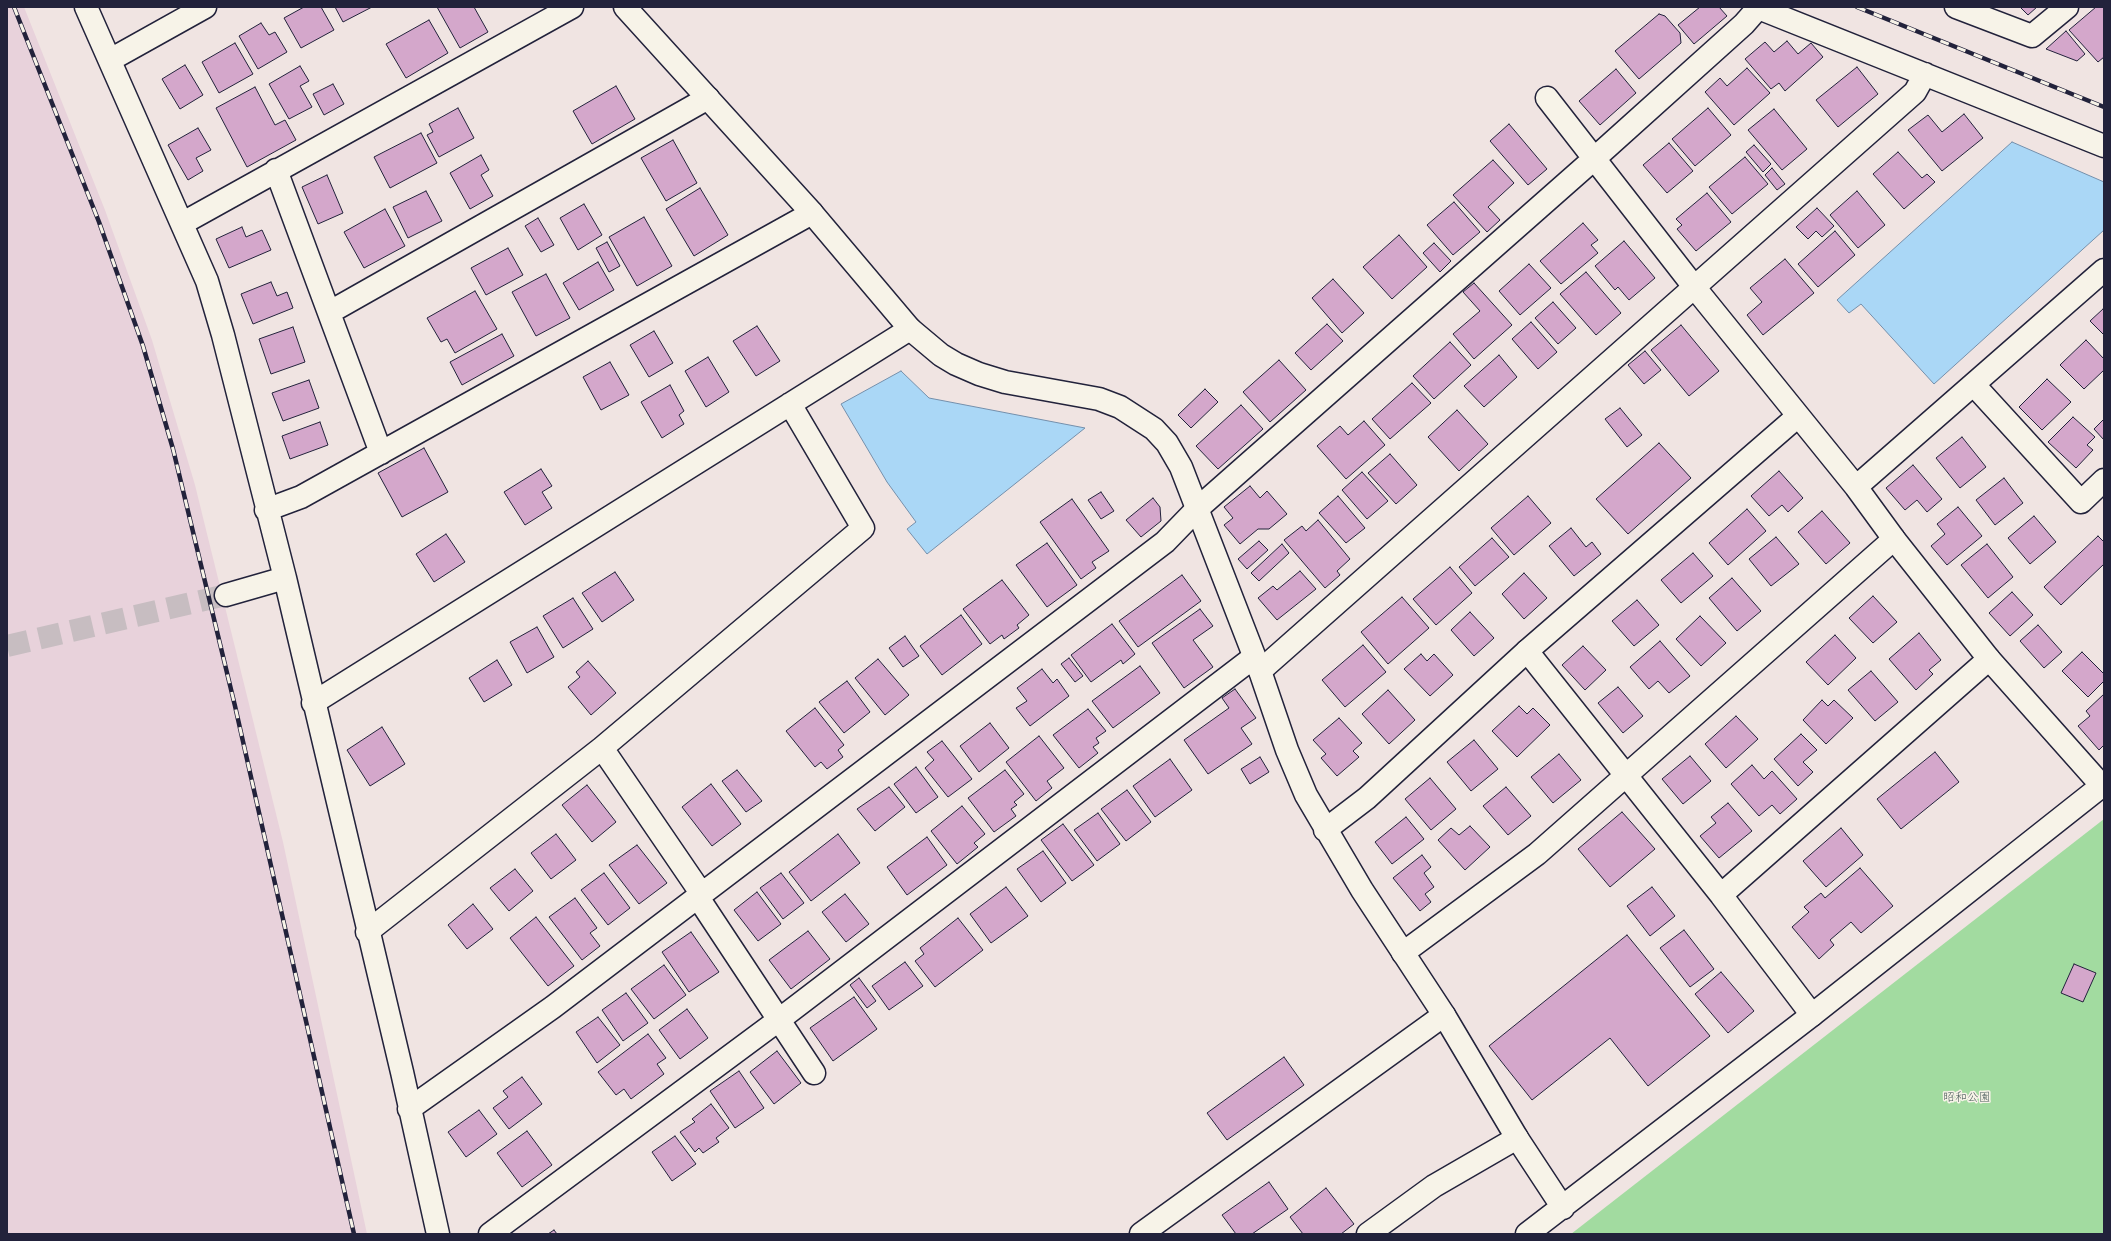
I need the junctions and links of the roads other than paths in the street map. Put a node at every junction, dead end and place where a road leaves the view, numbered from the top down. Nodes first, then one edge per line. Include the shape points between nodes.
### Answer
1 (86, 7) edge
2 (205, 7) edge
3 (572, 7) edge
4 (626, 7) edge
5 (1757, 7) edge
6 (1956, 7) edge
7 (2067, 7) edge
8 (110, 60) junction
9 (1925, 74) junction
10 (708, 98) junction
11 (1547, 98) dead end
12 (2104, 146) edge
13 (1595, 158) junction
14 (276, 170) junction
15 (812, 213) junction
16 (183, 223) junction
17 (2104, 270) edge
18 (1695, 288) junction
19 (330, 312) junction
20 (910, 329) junction
21 (1974, 385) junction
22 (790, 404) junction
23 (1798, 416) junction
24 (381, 453) junction
25 (2104, 480) edge
26 (1856, 487) junction
27 (1197, 509) junction
28 (266, 510) junction
29 (1894, 539) junction
30 (285, 578) junction
31 (226, 595) tunnel mouth
32 (1527, 652) junction
33 (1989, 659) junction
34 (1257, 664) junction
35 (314, 703) junction
36 (602, 748) junction
37 (1626, 774) junction
38 (2103, 785) edge
39 (1325, 830) junction
40 (699, 895) junction
41 (1721, 895) junction
42 (368, 932) junction
43 (1403, 953) junction
44 (1444, 1015) junction
45 (1812, 1015) junction
46 (780, 1019) junction
47 (814, 1073) dead end
48 (409, 1109) junction
49 (1518, 1138) junction
50 (1563, 1208) junction
51 (438, 1234) edge
52 (490, 1234) edge
53 (1142, 1234) edge
54 (1368, 1234) edge
55 (1527, 1234) edge

1 - 8 street
2 - 8 street
3 - 14 street
4 - 10 street
5 - 9 street
5 - 13 street via 1744,24
6 - 7 street via 2032,36
8 - 16 street
9 - 12 street
9 - 18 street via 1915,92
10 - 15 street
10 - 19 street
11 - 13 street
13 - 18 street
13 - 27 street
14 - 16 street
14 - 19 street
15 - 20 street
15 - 24 street
16 - 28 street via 207,281 221,328
17 - 21 street
18 - 23 street
18 - 34 street
19 - 24 street
20 - 22 street
20 - 27 street via 942,355 979,374 1005,382 1099,399 1137,417 1154,429 1167,443 1181,467
21 - 25 street via 2081,502
21 - 26 street
22 - 35 street
22 - 36 street via 863,528
23 - 26 street
23 - 32 street
24 - 28 street via 301,497
26 - 29 street
27 - 34 street
27 - 40 street via 1165,542 1119,578
28 - 30 street
29 - 33 street
29 - 37 street
30 - 31 street
30 - 35 street
32 - 37 street
32 - 39 street via 1367,798
33 - 38 street
33 - 41 street
34 - 39 street via 1306,794
34 - 46 street
35 - 42 street
36 - 40 street
36 - 42 street
37 - 41 street
37 - 43 street via 1537,854
38 - 45 street
39 - 43 street
40 - 46 street
40 - 48 street via 553,1007
41 - 45 street
42 - 48 street
43 - 44 street
44 - 49 street
44 - 53 street
45 - 50 street
46 - 47 street
46 - 52 street
48 - 51 street
49 - 50 street
49 - 54 street via 1434,1186
50 - 55 street

